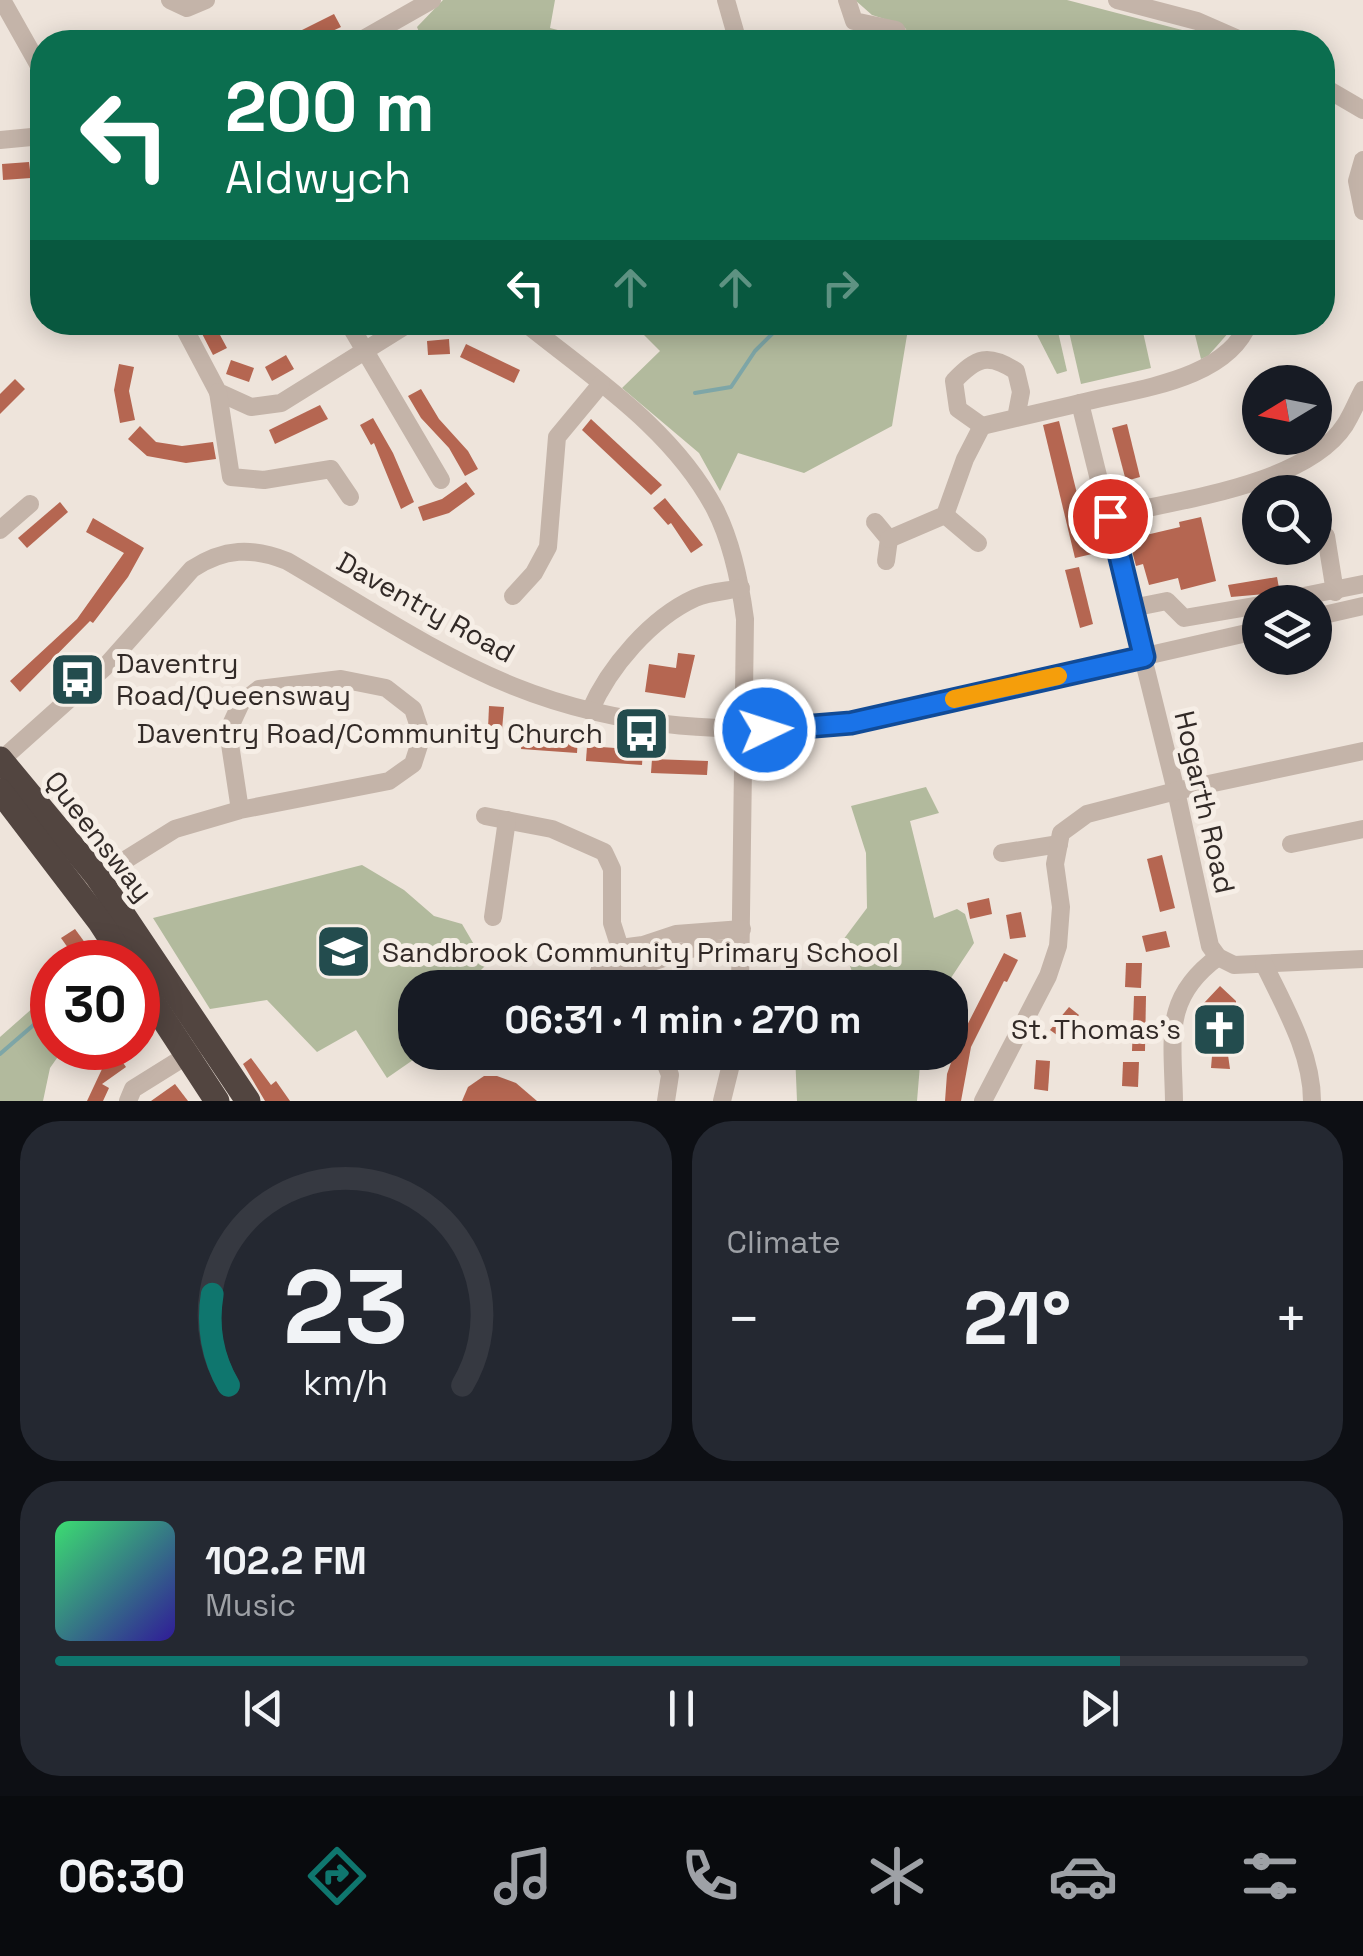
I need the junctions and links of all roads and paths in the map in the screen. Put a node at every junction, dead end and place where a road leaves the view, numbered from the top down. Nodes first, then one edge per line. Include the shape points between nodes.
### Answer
1 (2, 0) edge
2 (170, 0) edge
3 (206, 0) edge
4 (432, 0) edge
5 (726, 0) edge
6 (847, 0) edge
7 (1117, 0) edge
8 (379, 30) edge
9 (735, 30) edge
10 (896, 30) edge
11 (1217, 30) edge
12 (30, 50) edge
13 (1335, 94) edge
14 (1363, 110) edge
15 (30, 137) edge
16 (0, 140) edge
17 (1363, 160) edge
18 (1363, 212) edge
19 (187, 335) edge
20 (355, 335) edge
21 (390, 335) edge
22 (540, 335) edge
23 (1240, 335) edge
24 (364, 351) junction
25 (601, 384) junction
26 (1363, 390) edge
27 (218, 392) junction
28 (1080, 403) junction
29 (1016, 418) junction
30 (982, 426) junction
31 (441, 480) dead end
32 (350, 497) dead end
33 (30, 504) dead end
34 (945, 515) junction
35 (1110, 516) junction
36 (874, 522) dead end
37 (0, 530) edge
38 (890, 539) junction
39 (981, 547) dead end
40 (886, 560) dead end
41 (1331, 565) edge
42 (1363, 584) edge
43 (741, 588) junction
44 (1332, 592) edge
45 (1335, 592) junction
46 (512, 596) dead end
47 (1363, 606) edge
48 (1132, 608) junction
49 (1242, 608) edge
50 (1332, 613) edge
51 (1242, 634) edge
52 (1144, 657) junction
53 (590, 711) junction
54 (742, 730) junction
55 (1363, 751) edge
56 (0, 760) edge
57 (0, 791) edge
58 (1176, 791) junction
59 (240, 810) junction
60 (485, 816) dead end
61 (507, 820) junction
62 (1363, 829) edge
63 (1059, 844) junction
64 (1291, 844) dead end
65 (1002, 854) dead end
66 (87, 884) junction
67 (493, 916) dead end
68 (742, 928) junction
69 (115, 940) edge
70 (620, 948) junction
71 (742, 950) junction
72 (1218, 957) junction
73 (1363, 958) edge
74 (1264, 964) junction
75 (603, 970) edge
76 (628, 970) edge
77 (741, 970) edge
78 (160, 1005) edge
79 (198, 1049) junction
80 (668, 1070) edge
81 (730, 1070) edge
82 (128, 1101) edge
83 (217, 1101) edge
84 (248, 1101) edge
85 (666, 1101) edge
86 (722, 1101) edge
87 (983, 1101) edge
88 (1174, 1101) edge
89 (1312, 1101) edge

1 - 12 street
2 - 3 street via 187,8
4 - 8 street
5 - 9 street
6 - 10 street via 854,21
7 - 11 street
13 - 14 street
15 - 16 street
17 - 18 street via 1357,181
19 - 27 street
20 - 24 street
21 - 24 street
22 - 25 street
23 - 28 street via 1224,359
24 - 27 street via 281,403 250,407
24 - 31 street
25 - 43 street via 684,464 714,508
25 - 46 street via 557,436 548,546
26 - 35 street via 1344,428 1306,462 1270,478
27 - 32 street via 231,477 264,480 331,468
28 - 29 street
28 - 35 street, Hogarth Road
29 - 30 street
29 - 30 street via 1022,392 1016,371 997,359 972,362 954,381 958,409
30 - 34 street
33 - 37 street
34 - 38 street
34 - 39 street
35 - 48 street, Hogarth Road
36 - 38 street
38 - 40 street
41 - 45 street
42 - 45 street
43 - 53 street via 695,598 644,634
43 - 54 street
44 - 45 street
47 - 50 street
48 - 49 street via 1166,602 1184,618
48 - 52 street, Hogarth Road
51 - 52 street, Daventry Road
52 - 54 street, Daventry Road via 851,723
52 - 58 street, Hogarth Road
53 - 54 street, Daventry Road
53 - 56 street, Daventry Road via 466,664 287,561 234,551 192,568 104,668
54 - 68 street
55 - 58 street
56 - 66 highway, Queensway
57 - 66 highway, Queensway
58 - 63 street via 1087,814 1061,832
58 - 72 street, Hogarth Road via 1210,946
59 - 59 street via 389,782 413,764 422,736 413,709 386,688 341,678 258,689 241,703 228,732
59 - 66 street via 175,829
60 - 61 street
61 - 67 street
61 - 70 street via 604,852 612,869 612,923
62 - 64 street
63 - 65 street
63 - 87 street via 1058,946
66 - 69 highway, Queensway
66 - 79 highway, Queensway
68 - 70 street
68 - 71 street
70 - 75 street
71 - 76 street via 694,948
71 - 77 street
72 - 74 street via 1234,966
72 - 88 street via 1194,974 1180,996 1173,1025
73 - 74 street
74 - 89 street via 1294,1028
78 - 79 highway, Queensway
79 - 82 street via 133,1089
79 - 83 highway, Queensway
79 - 84 highway, Queensway
80 - 85 street
81 - 86 street

